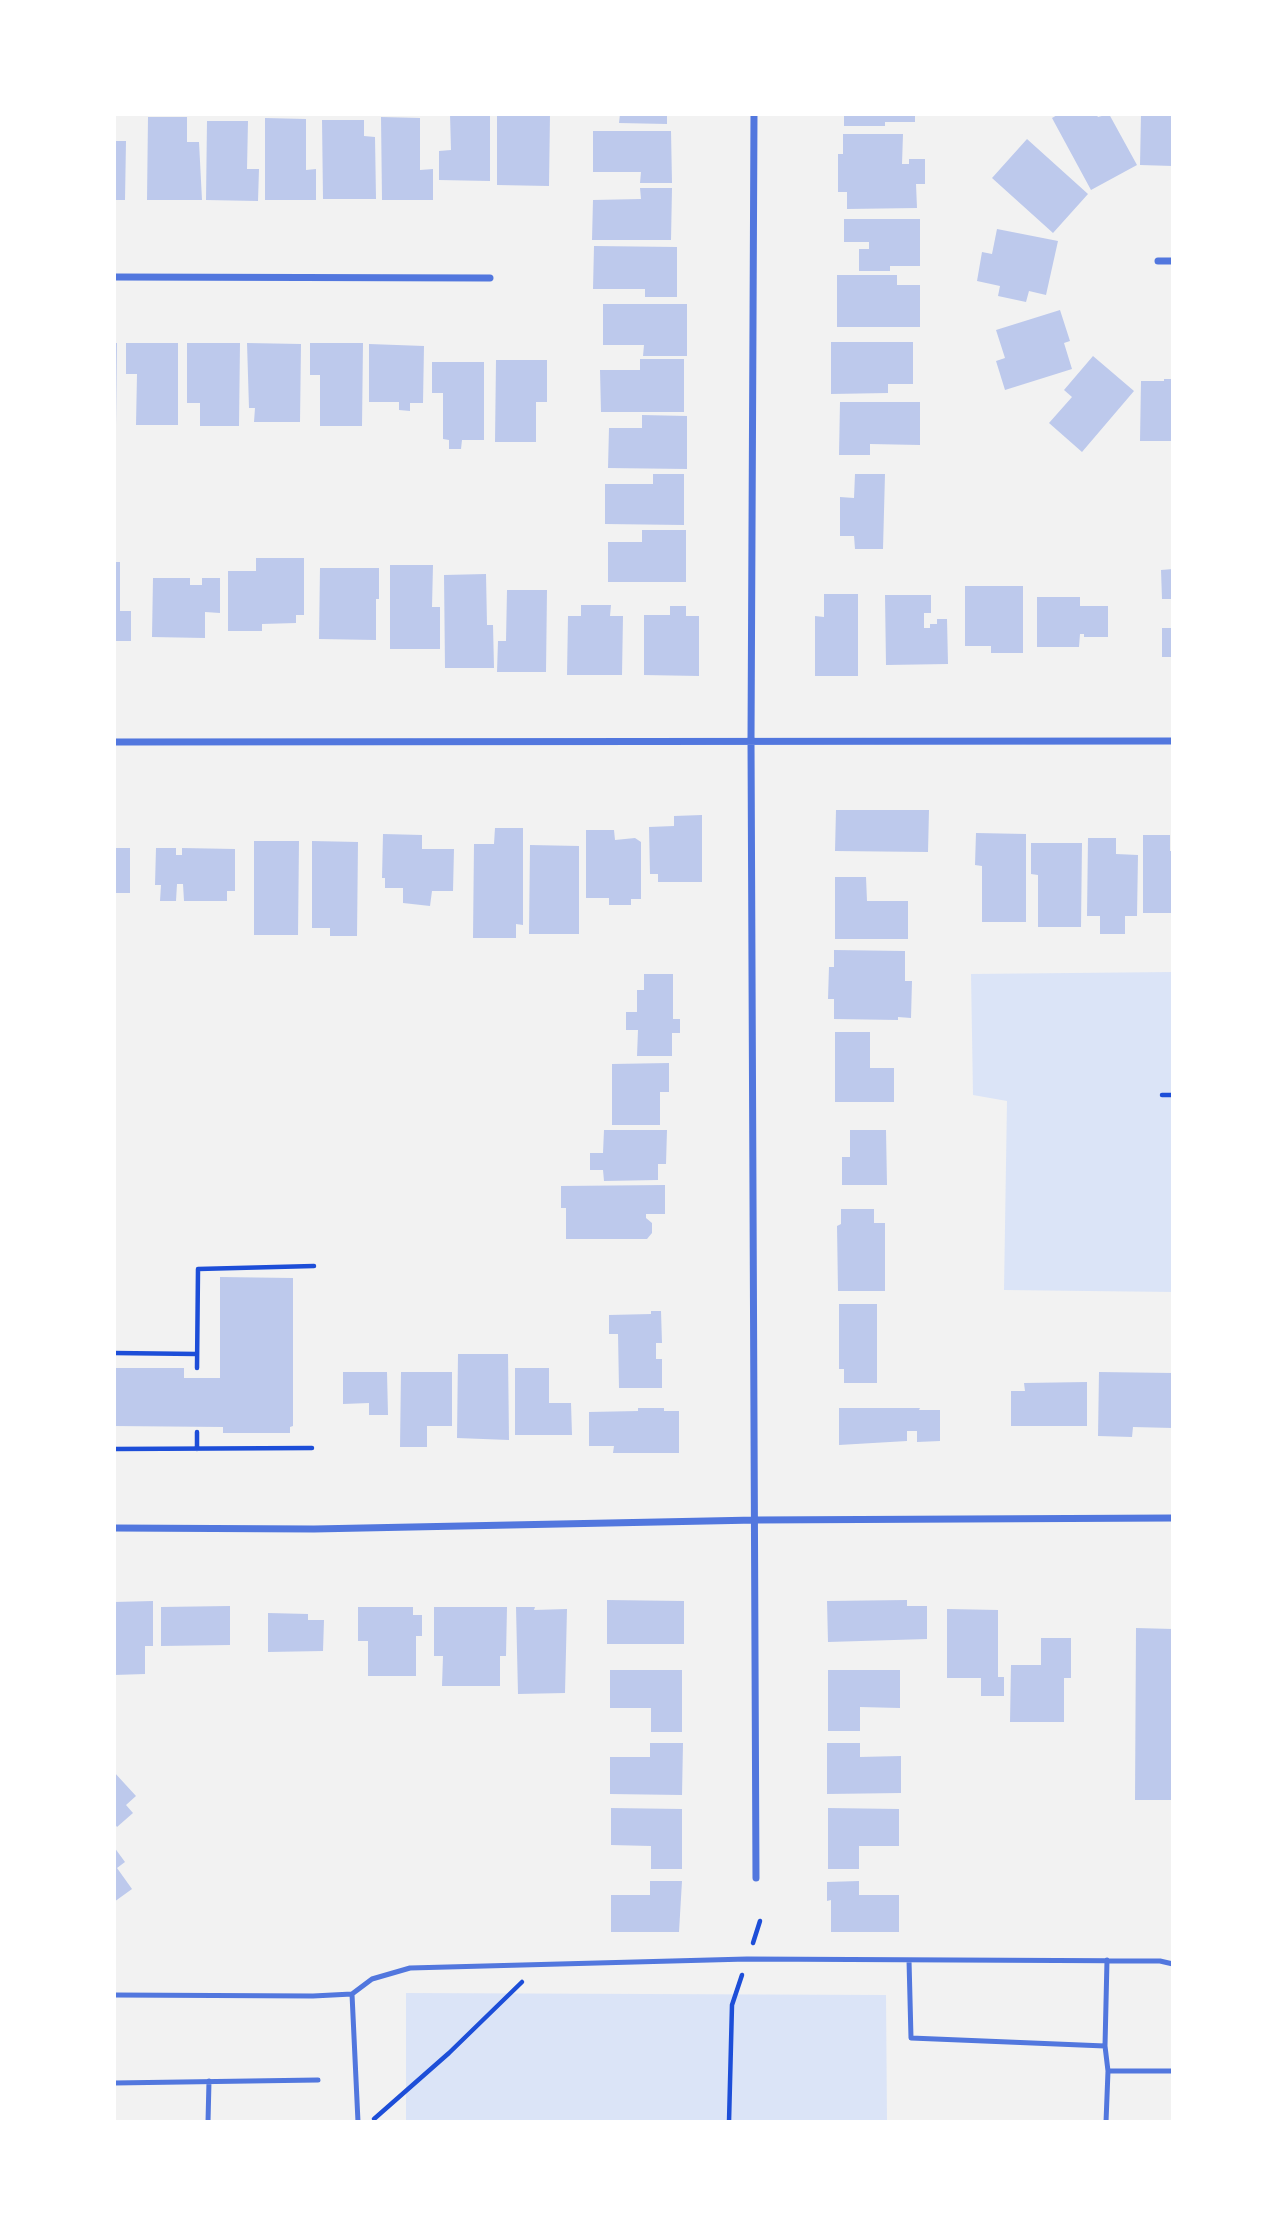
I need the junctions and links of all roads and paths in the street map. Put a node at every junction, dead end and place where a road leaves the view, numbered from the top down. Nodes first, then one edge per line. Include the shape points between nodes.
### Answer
1 (754, 114) edge
2 (1158, 261) dead end
3 (1173, 261) edge
4 (114, 277) edge
5 (491, 278) dead end
6 (751, 740) junction
7 (1173, 741) edge
8 (114, 742) edge
9 (1162, 1095) dead end
10 (1173, 1095) edge
11 (314, 1266) dead end
12 (114, 1353) edge
13 (197, 1354) junction
14 (197, 1368) dead end
15 (197, 1432) dead end
16 (312, 1448) dead end
17 (114, 1449) edge
18 (197, 1449) junction
19 (1173, 1518) edge
20 (756, 1520) junction
21 (114, 1528) edge
22 (756, 1878) dead end
23 (760, 1921) dead end
24 (747, 1959) junction
25 (909, 1960) junction
26 (1107, 1960) junction
27 (1173, 1964) edge
28 (540, 1965) junction
29 (352, 1994) junction
30 (114, 1995) edge
31 (1105, 2046) junction
32 (1108, 2071) junction
33 (1173, 2071) edge
34 (318, 2080) dead end
35 (209, 2081) junction
36 (114, 2082) edge
37 (208, 2122) edge
38 (358, 2122) edge
39 (371, 2122) edge
40 (729, 2122) edge
41 (1106, 2122) edge

1 - 6 street
2 - 3 street
4 - 5 street
6 - 7 street
6 - 8 street
6 - 20 street
9 - 10 path
11 - 13 path via 198,1269
12 - 13 path
13 - 14 path
15 - 18 path
16 - 18 path
17 - 18 path
19 - 20 street
20 - 21 street
20 - 22 street
23 - 24 path
24 - 25 lane
24 - 28 lane
24 - 40 path via 732,2006
25 - 26 lane
25 - 31 lane via 911,2038
26 - 27 lane
26 - 31 lane
28 - 29 lane via 410,1968 372,1979
28 - 39 path
29 - 30 lane
29 - 38 lane
31 - 32 lane
32 - 33 lane
32 - 41 lane
34 - 35 lane
35 - 36 lane
35 - 37 lane

